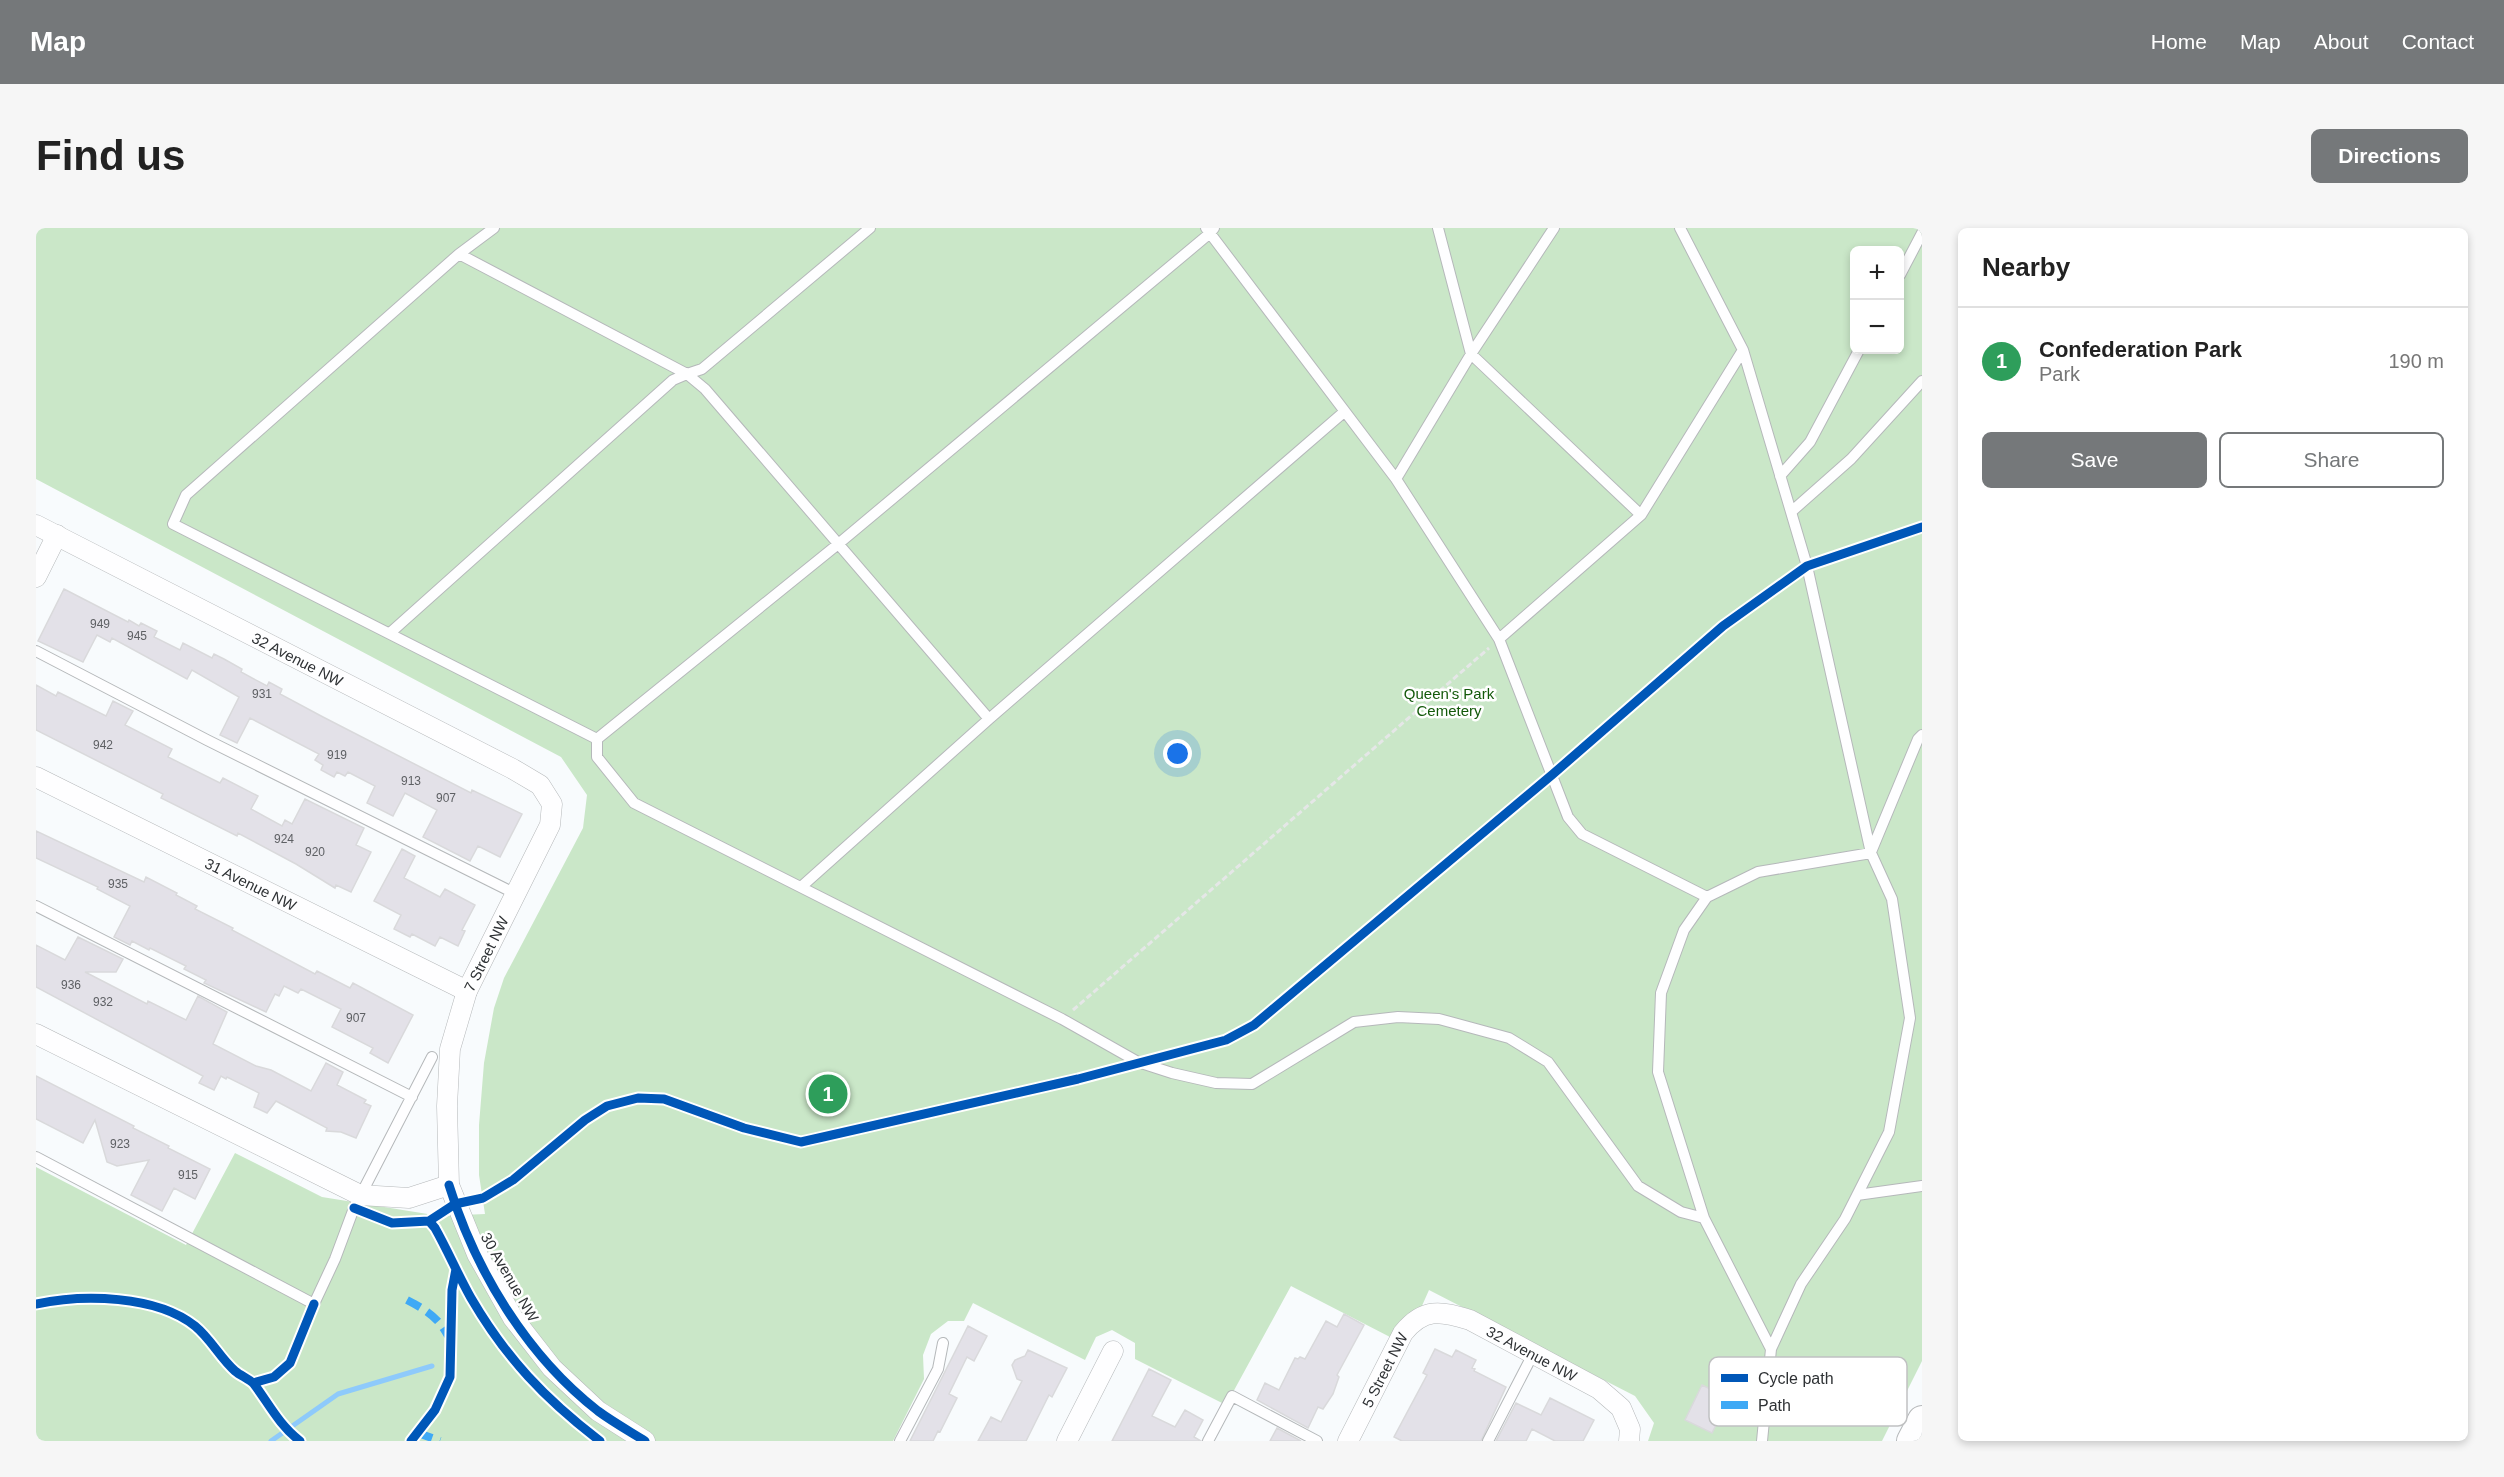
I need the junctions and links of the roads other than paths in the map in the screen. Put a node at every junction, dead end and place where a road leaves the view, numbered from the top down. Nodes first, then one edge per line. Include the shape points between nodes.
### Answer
1 (494, 228) edge
2 (870, 228) edge
3 (1438, 228) edge
4 (1554, 228) edge
5 (1680, 228) edge
6 (1210, 230) edge
7 (1922, 233) edge
8 (459, 254) junction
9 (1904, 266) edge
10 (1743, 350) junction
11 (1470, 354) junction
12 (1857, 354) edge
13 (687, 374) junction
14 (1922, 381) edge
15 (1344, 412) junction
16 (1780, 476) junction
17 (1396, 479) junction
18 (1791, 512) junction
19 (1641, 514) junction
20 (36, 525) edge
21 (57, 535) junction
22 (837, 545) junction
23 (36, 577) edge
24 (390, 633) junction
25 (1499, 639) junction
26 (36, 651) edge
27 (989, 720) junction
28 (1922, 735) edge
29 (597, 739) junction
30 (36, 777) edge
31 (552, 804) joint
32 (1871, 853) junction
33 (801, 887) junction
34 (516, 894) junction
35 (1707, 897) junction
36 (36, 906) edge
37 (467, 991) junction
38 (36, 1034) edge
39 (432, 1057) dead end
40 (412, 1097) junction
41 (36, 1157) edge
42 (449, 1185) junction
43 (1922, 1186) edge
44 (360, 1195) junction
45 (1857, 1195) junction
46 (1704, 1218) junction
47 (1434, 1312) joint
48 (943, 1343) dead end
49 (1771, 1349) junction
50 (1113, 1351) dead end
51 (1533, 1354) junction
52 (1770, 1357) edge
53 (1922, 1420) edge
54 (1763, 1426) edge
55 (645, 1441) edge
56 (900, 1441) edge
57 (1067, 1441) edge
58 (1208, 1441) edge
59 (1317, 1441) edge
60 (1348, 1441) edge
61 (1488, 1441) edge
62 (1629, 1441) edge
63 (1762, 1441) edge
64 (1911, 1441) edge

1 - 8 lane
2 - 13 lane via 702,369
3 - 11 lane
4 - 11 lane
5 - 10 lane
6 - 15 lane
6 - 22 lane
7 - 9 lane
8 - 13 lane
8 - 24 lane via 186,495 173,524
10 - 16 lane
10 - 19 lane
11 - 17 lane
11 - 19 lane
12 - 16 lane via 1810,442
13 - 22 lane
13 - 24 lane via 673,380
14 - 18 lane via 1851,459
15 - 17 lane
15 - 27 lane
16 - 18 lane
17 - 25 lane
18 - 32 lane via 1807,566
19 - 25 lane
20 - 21 street, 32 Avenue NW
21 - 23 street
21 - 31 street, 32 Avenue NW via 513,770 540,785
22 - 27 lane
22 - 29 lane
24 - 29 lane
25 - 35 lane via 1568,817 1575,826 1582,834
26 - 34 lane
27 - 33 lane
28 - 32 lane
29 - 33 lane via 597,757 634,803
30 - 37 street, 31 Avenue NW
31 - 34 street, 7 Street NW via 550,825
32 - 35 lane via 1758,872
32 - 45 lane via 1892,899 1910,1018 1888,1132
33 - 46 lane via 1062,1019 1138,1062 1216,1083 1252,1084 1354,1022 1398,1017 1439,1019 1509,1038 1548,1062 1638,1186 1681,1212
34 - 37 street, 7 Street NW
35 - 46 lane via 1684,930 1661,993 1658,1072
36 - 40 lane
37 - 42 street, 7 Street NW via 450,1049
38 - 44 street
39 - 40 lane
40 - 44 lane
41 - 44 lane via 314,1304
42 - 44 street via 409,1198
42 - 55 street, 30 Avenue NW via 477,1254 513,1318 552,1368 598,1411
43 - 45 lane
45 - 49 lane via 1801,1284
46 - 49 lane
47 - 51 street, 32 Avenue NW via 1470,1320
47 - 60 street, 5 Street NW via 1413,1321 1403,1333
48 - 56 lane via 938,1369
49 - 52 lane
50 - 57 street
51 - 61 lane
51 - 62 street, 32 Avenue NW via 1599,1389 1621,1408 1630,1429
53 - 64 main road
54 - 63 lane
58 - 59 lane via 1232,1396

